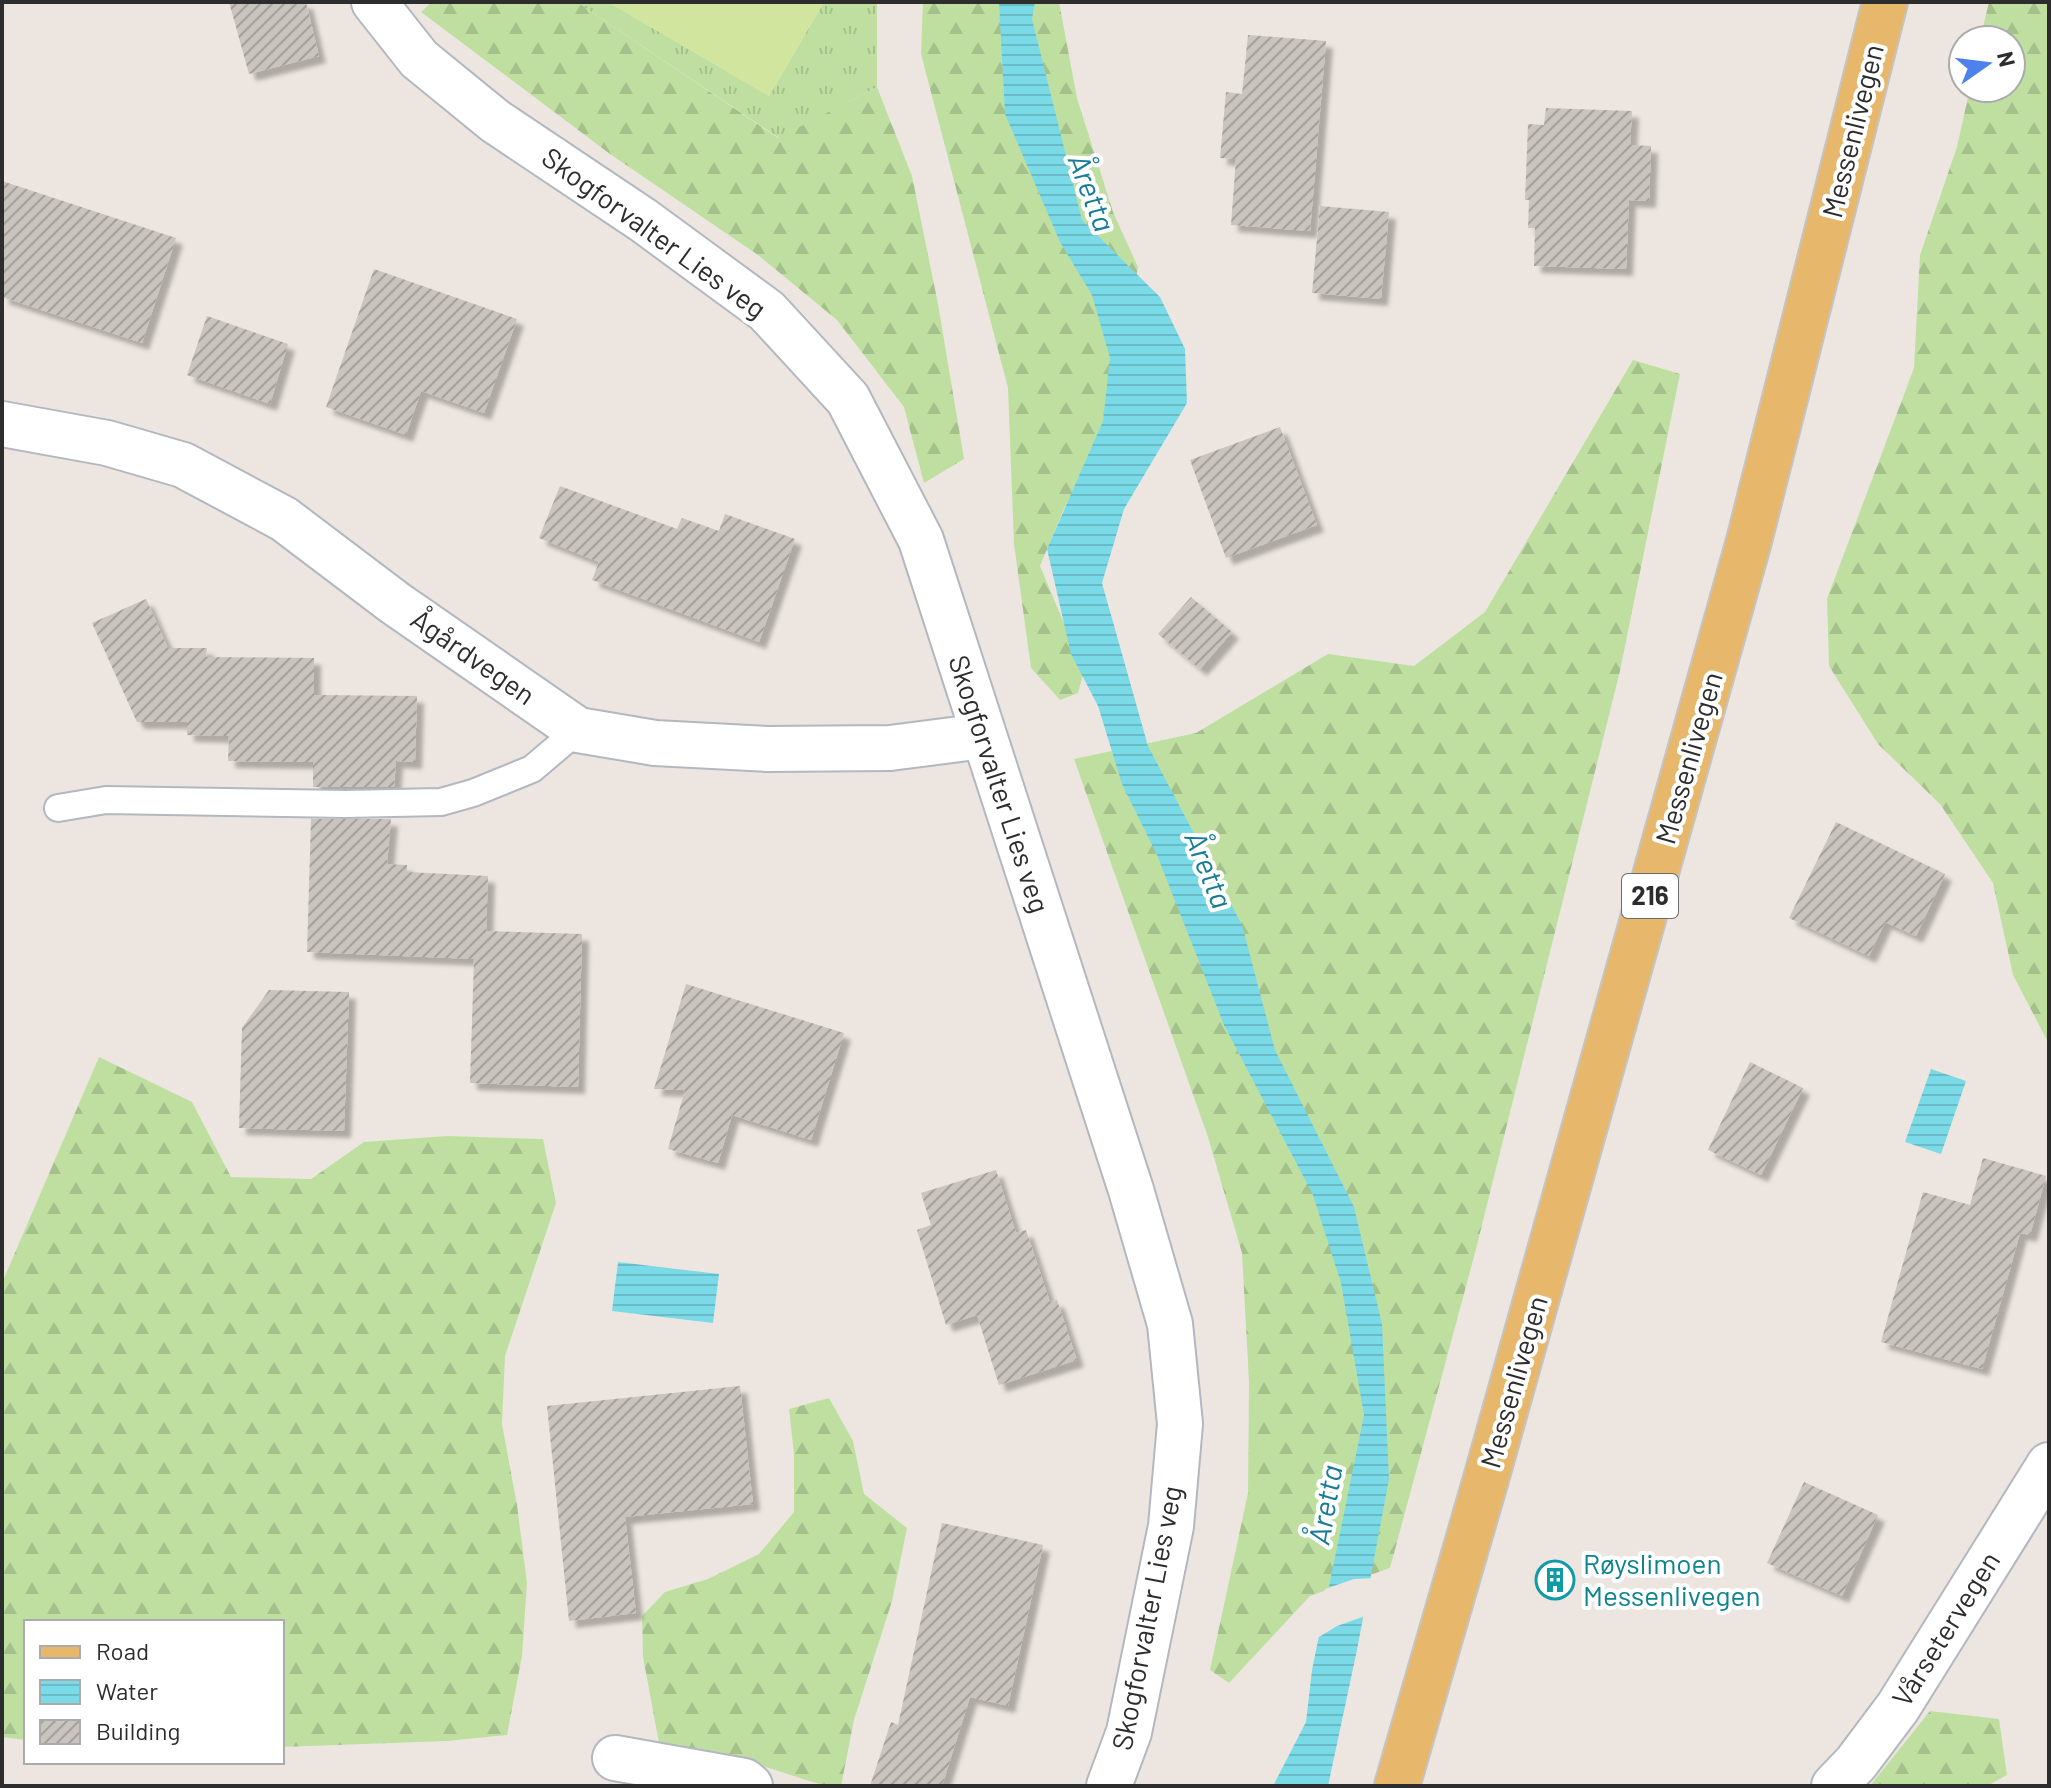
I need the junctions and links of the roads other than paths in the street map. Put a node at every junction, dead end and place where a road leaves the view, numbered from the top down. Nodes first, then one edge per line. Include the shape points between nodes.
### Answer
1 (374, 2) edge
2 (1885, 2) edge
3 (2, 424) edge
4 (578, 730) junction
5 (983, 736) junction
6 (58, 808) dead end
7 (2049, 1465) edge
8 (615, 1758) dead end
9 (750, 1786) edge
10 (1109, 1786) edge
11 (1397, 1786) edge
12 (1834, 1786) edge

1 - 5 street, Skogforvalter Lies veg via 419,59 495,121 767,311 848,399 921,540
2 - 11 main road, Messenlivegen / 216 via 1745,557
3 - 4 street, Ågårdvegen via 107,443 183,465 284,519
4 - 5 street, Ågårdvegen via 655,743 767,749 890,748
4 - 6 lane via 532,769 441,802 106,800
5 - 10 street, Skogforvalter Lies veg via 1170,1324 1180,1424 1171,1526 1129,1732
7 - 12 street, Vårsetervegen via 1898,1707
8 - 9 street

